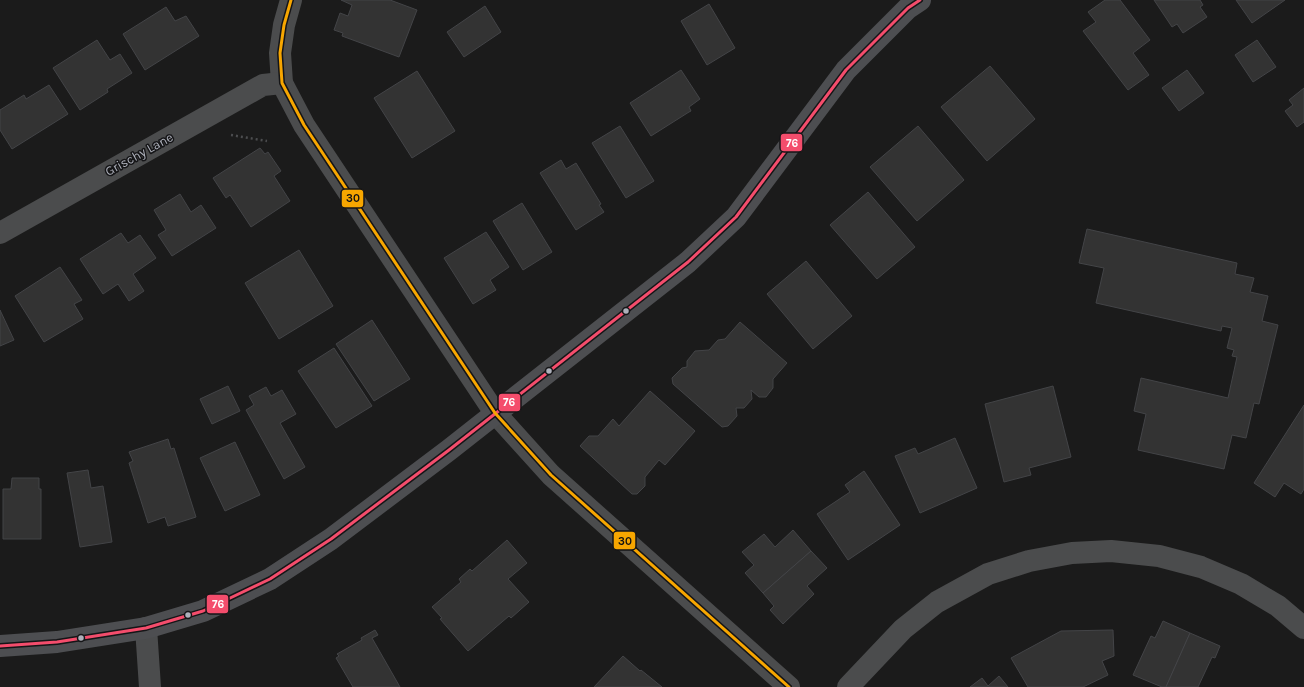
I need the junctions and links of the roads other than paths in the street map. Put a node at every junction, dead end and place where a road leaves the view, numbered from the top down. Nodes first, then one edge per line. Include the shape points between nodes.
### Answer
1 (290, 0) edge
2 (920, 0) edge
3 (282, 83) junction
4 (0, 233) edge
5 (495, 413) junction
6 (146, 628) junction
7 (1304, 628) edge
8 (0, 646) edge
9 (150, 687) edge
10 (789, 687) edge
11 (848, 687) edge

1 - 3 street via 280,54
2 - 5 main road via 908,8 846,70 736,217 688,262
3 - 4 street, Grischy Lane via 263,85
3 - 5 street via 304,125
5 - 6 main road via 331,539 270,579 203,611
5 - 10 street via 550,475
6 - 8 main road via 57,642
6 - 9 street
7 - 11 street via 1278,606 1241,584 1201,567 1158,556 1111,551 1072,553 1029,561 988,574 937,602 903,630

